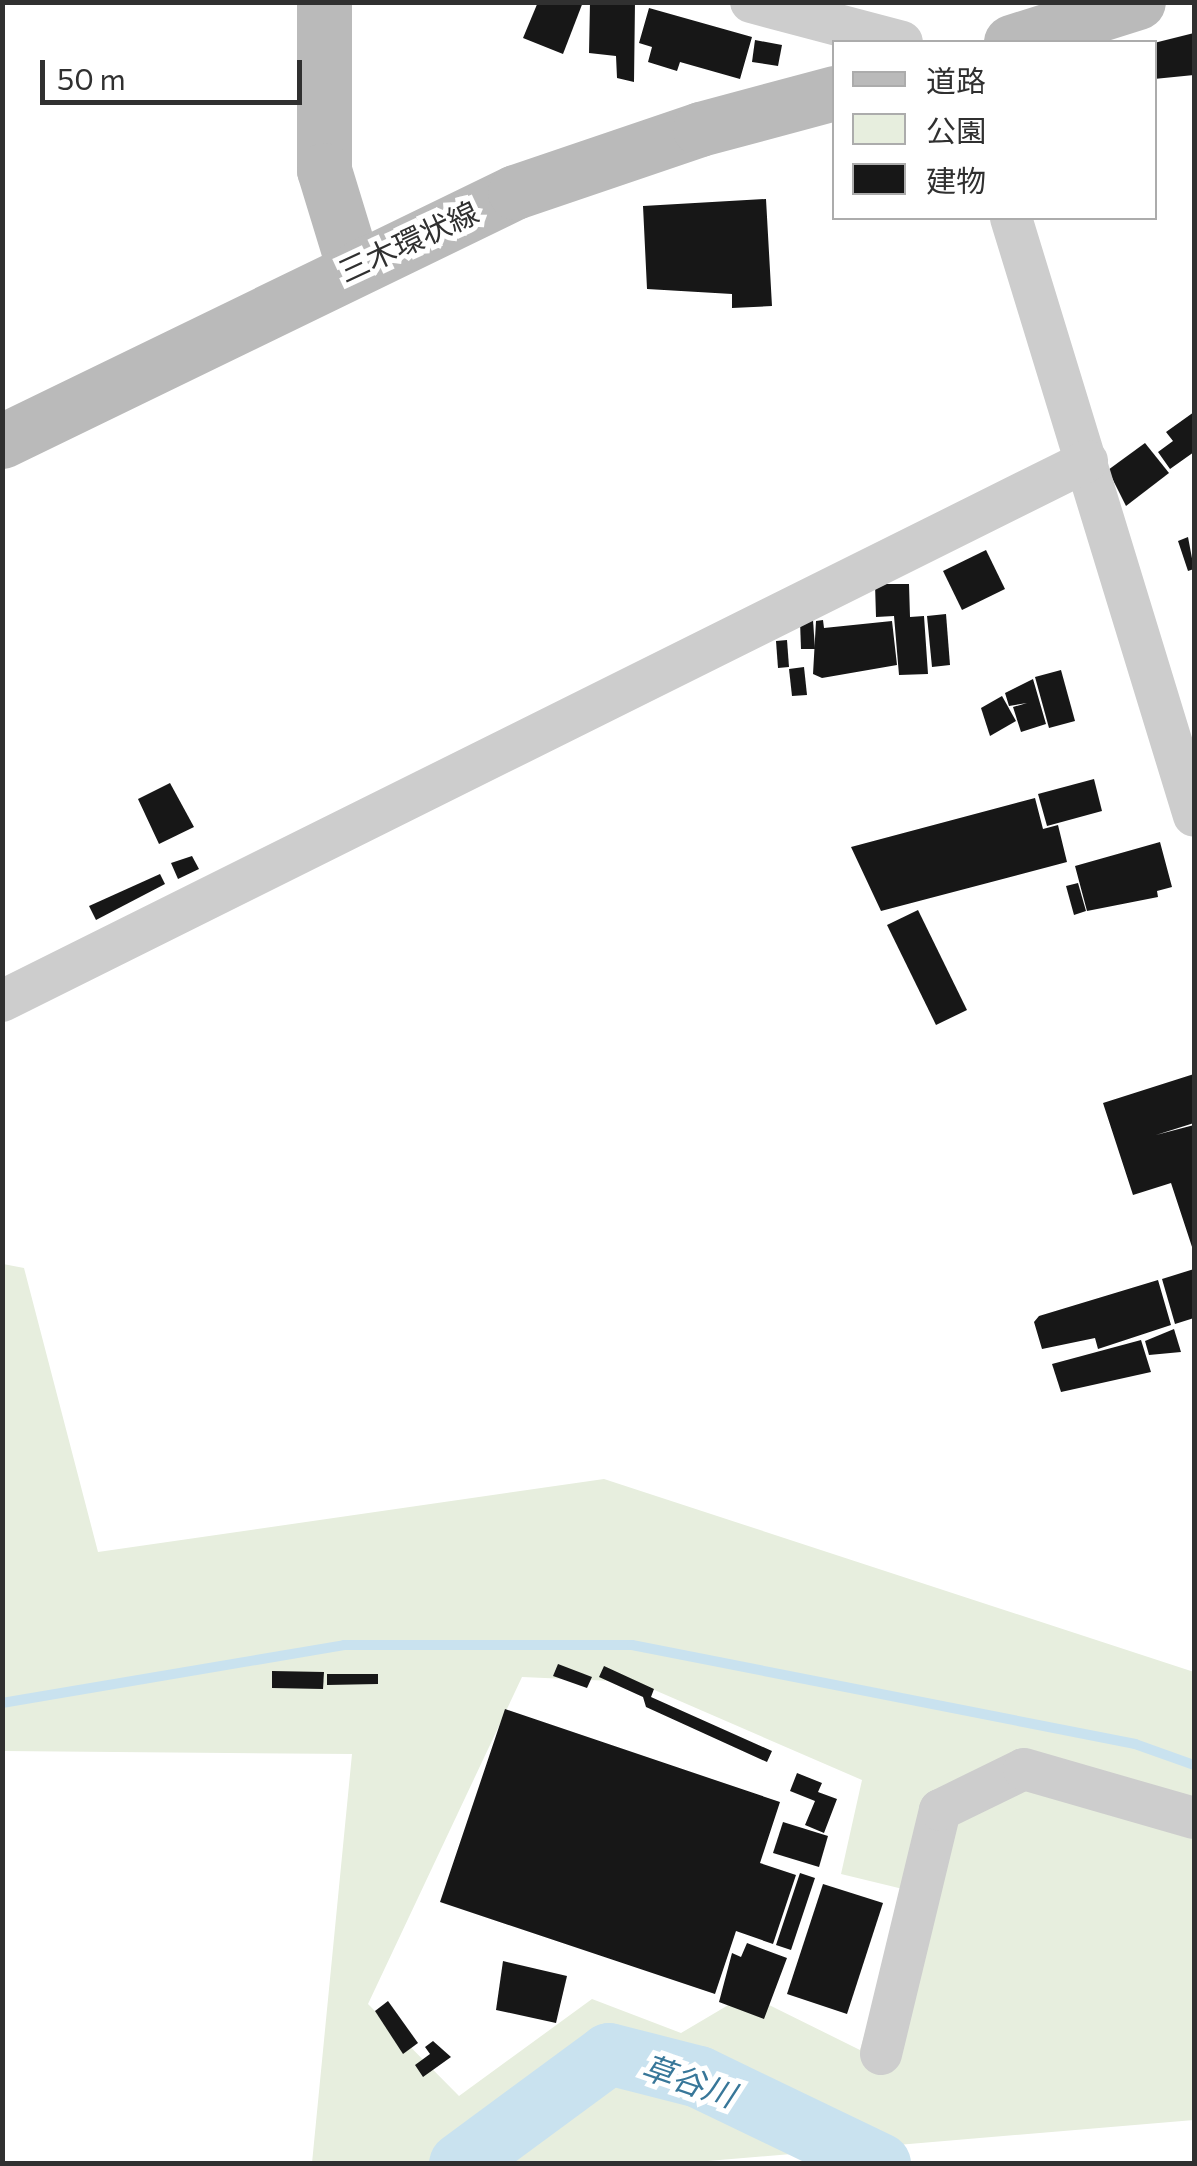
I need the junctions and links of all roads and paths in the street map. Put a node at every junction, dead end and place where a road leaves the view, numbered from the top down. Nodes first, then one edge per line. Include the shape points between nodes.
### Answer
1 (324, 2) edge
2 (750, 2) edge
3 (1138, 2) edge
4 (894, 40) edge
5 (1018, 40) edge
6 (832, 94) edge
7 (1013, 220) edge
8 (354, 266) junction
9 (2, 441) edge
10 (1087, 461) junction
11 (1181, 730) edge
12 (1194, 816) edge
13 (2, 1001) edge
14 (1194, 1818) edge
15 (881, 2054) dead end

1 - 8 main road via 324,170
2 - 4 street
3 - 5 main road
6 - 8 main road, 三木環状線 via 700,129 515,192
7 - 10 street
8 - 9 main road, 三木環状線
10 - 11 street
10 - 13 street
11 - 12 street
14 - 15 street via 1024,1769 940,1810

